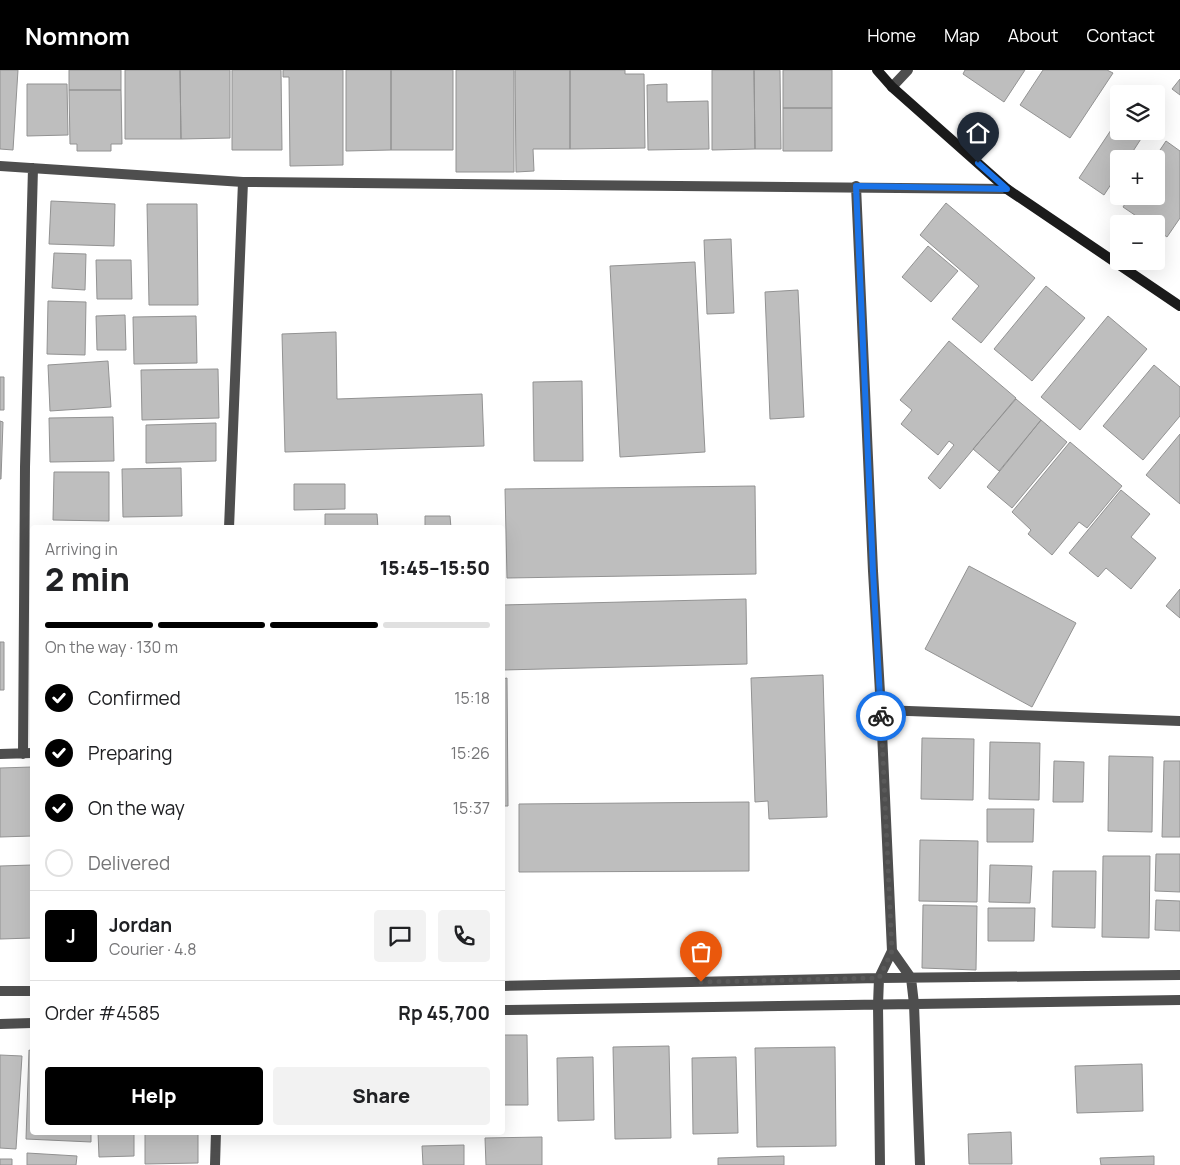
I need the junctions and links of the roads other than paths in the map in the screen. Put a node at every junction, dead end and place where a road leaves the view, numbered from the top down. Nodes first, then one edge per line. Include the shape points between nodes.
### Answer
1 (877, 70) edge
2 (908, 70) edge
3 (892, 87) junction
4 (0, 166) edge
5 (33, 168) junction
6 (243, 182) junction
7 (856, 186) junction
8 (1007, 189) junction
9 (1180, 306) edge
10 (229, 525) edge
11 (881, 710) junction
12 (1180, 721) edge
13 (28, 753) edge
14 (0, 754) edge
15 (892, 951) junction
16 (1180, 975) edge
17 (879, 978) junction
18 (911, 978) junction
19 (505, 986) edge
20 (0, 992) edge
21 (30, 992) edge
22 (1180, 1000) edge
23 (914, 1004) junction
24 (878, 1005) junction
25 (505, 1010) edge
26 (30, 1023) edge
27 (0, 1024) edge
28 (216, 1135) edge
29 (215, 1165) edge
30 (880, 1165) edge
31 (920, 1165) edge

1 - 3 street
2 - 3 street
3 - 8 street
4 - 5 street
5 - 6 street
5 - 13 street via 25,467
6 - 7 street
6 - 10 street
7 - 8 street
7 - 11 street
8 - 9 street
11 - 12 street
11 - 15 street
13 - 14 street
15 - 17 street
15 - 18 street
16 - 18 street
17 - 18 street
17 - 19 street
17 - 24 street
18 - 23 street
20 - 21 street
22 - 23 street
23 - 24 street
23 - 31 street
24 - 25 street
24 - 30 street
26 - 27 street
28 - 29 street

